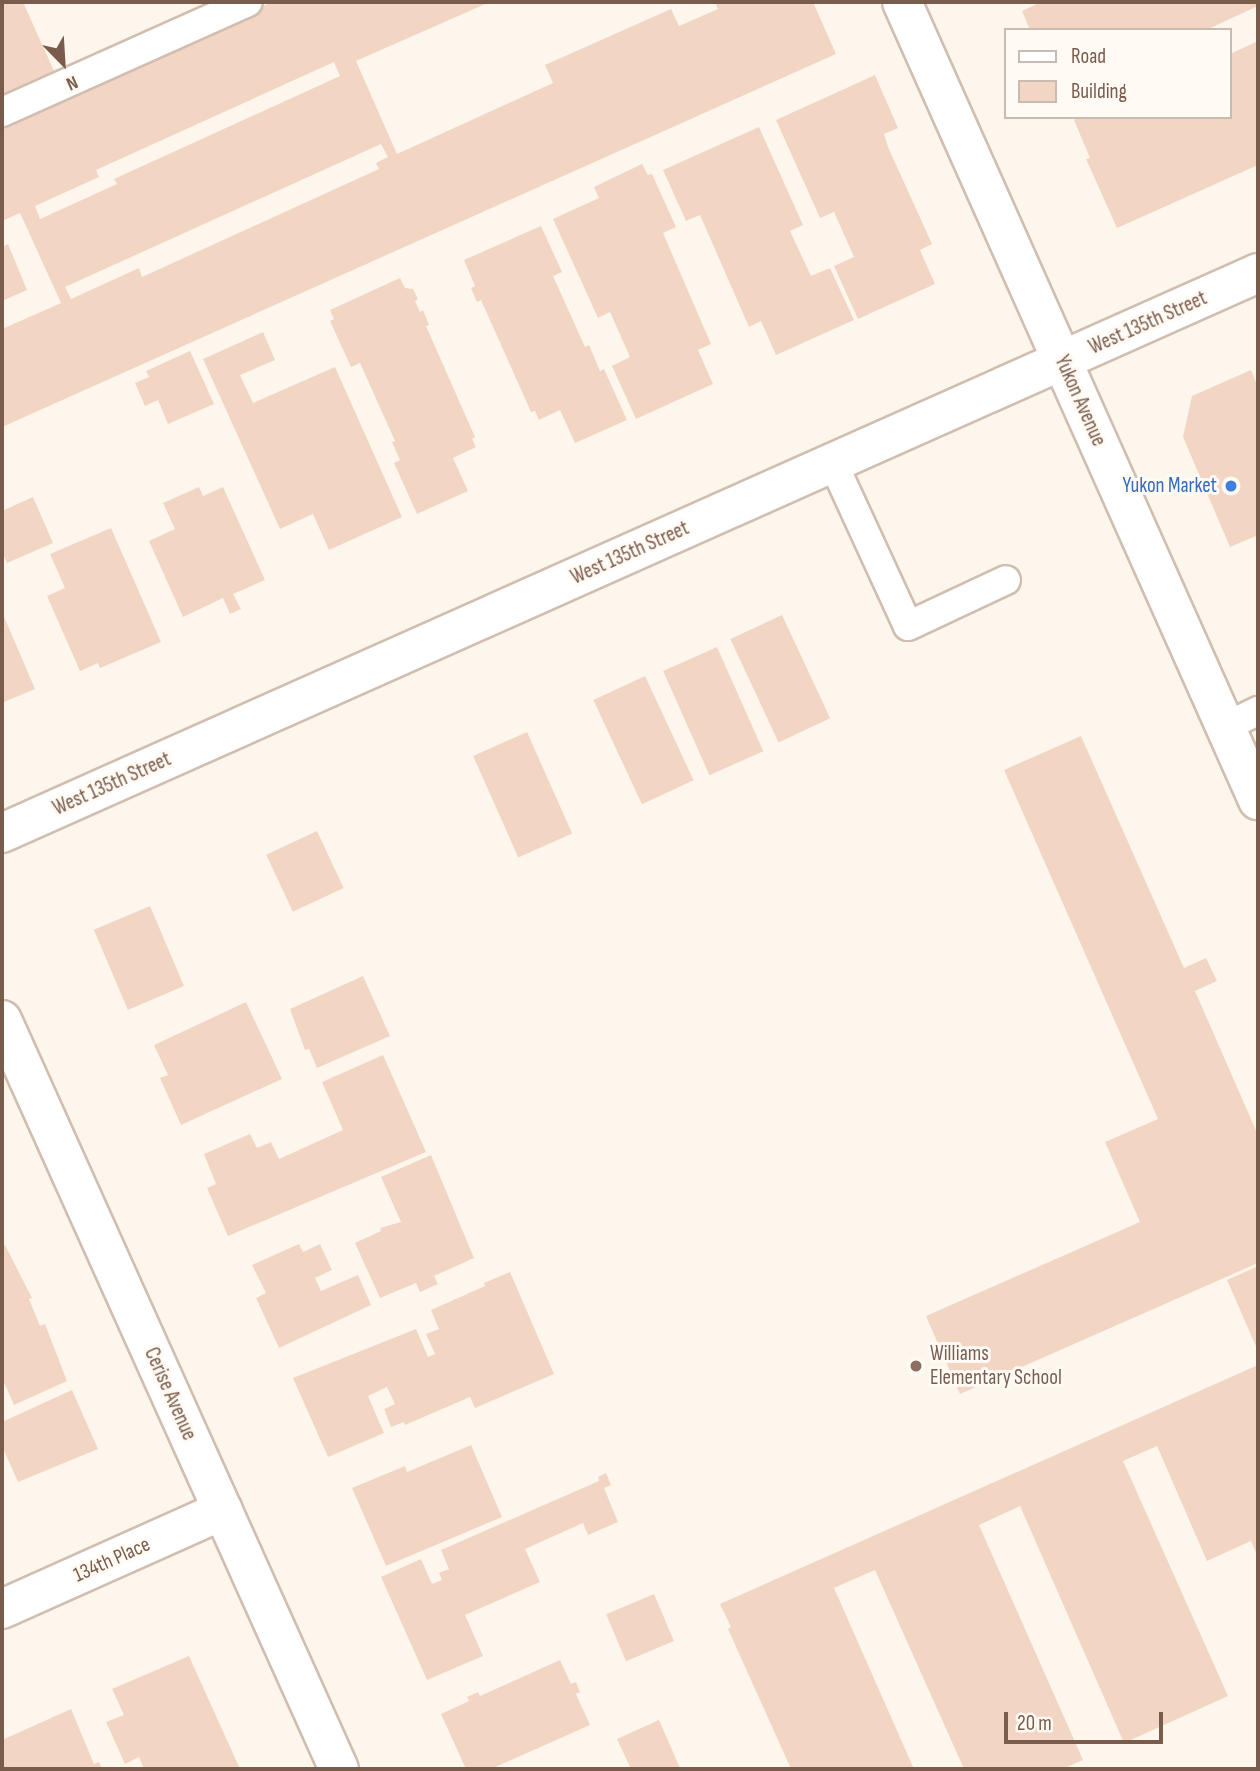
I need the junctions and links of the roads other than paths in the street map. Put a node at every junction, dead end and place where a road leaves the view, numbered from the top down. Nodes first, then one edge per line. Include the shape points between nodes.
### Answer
1 (248, 2) edge
2 (902, 2) edge
3 (2, 112) edge
4 (1258, 273) edge
5 (1062, 362) junction
6 (833, 463) junction
7 (1006, 580) dead end
8 (1242, 719) edge
9 (1258, 800) edge
10 (2, 833) edge
11 (2, 1020) edge
12 (223, 1510) junction
13 (2, 1609) edge
14 (339, 1769) edge

1 - 3 lane
2 - 5 street, Yukon Avenue
4 - 5 street, West 135th Street
5 - 6 street, West 135th Street
5 - 8 street, Yukon Avenue
6 - 7 lane via 908,626
6 - 10 street, West 135th Street
8 - 9 street, Yukon Avenue
11 - 12 street, Cerise Avenue
12 - 13 street, 134th Place
12 - 14 street, Cerise Avenue

